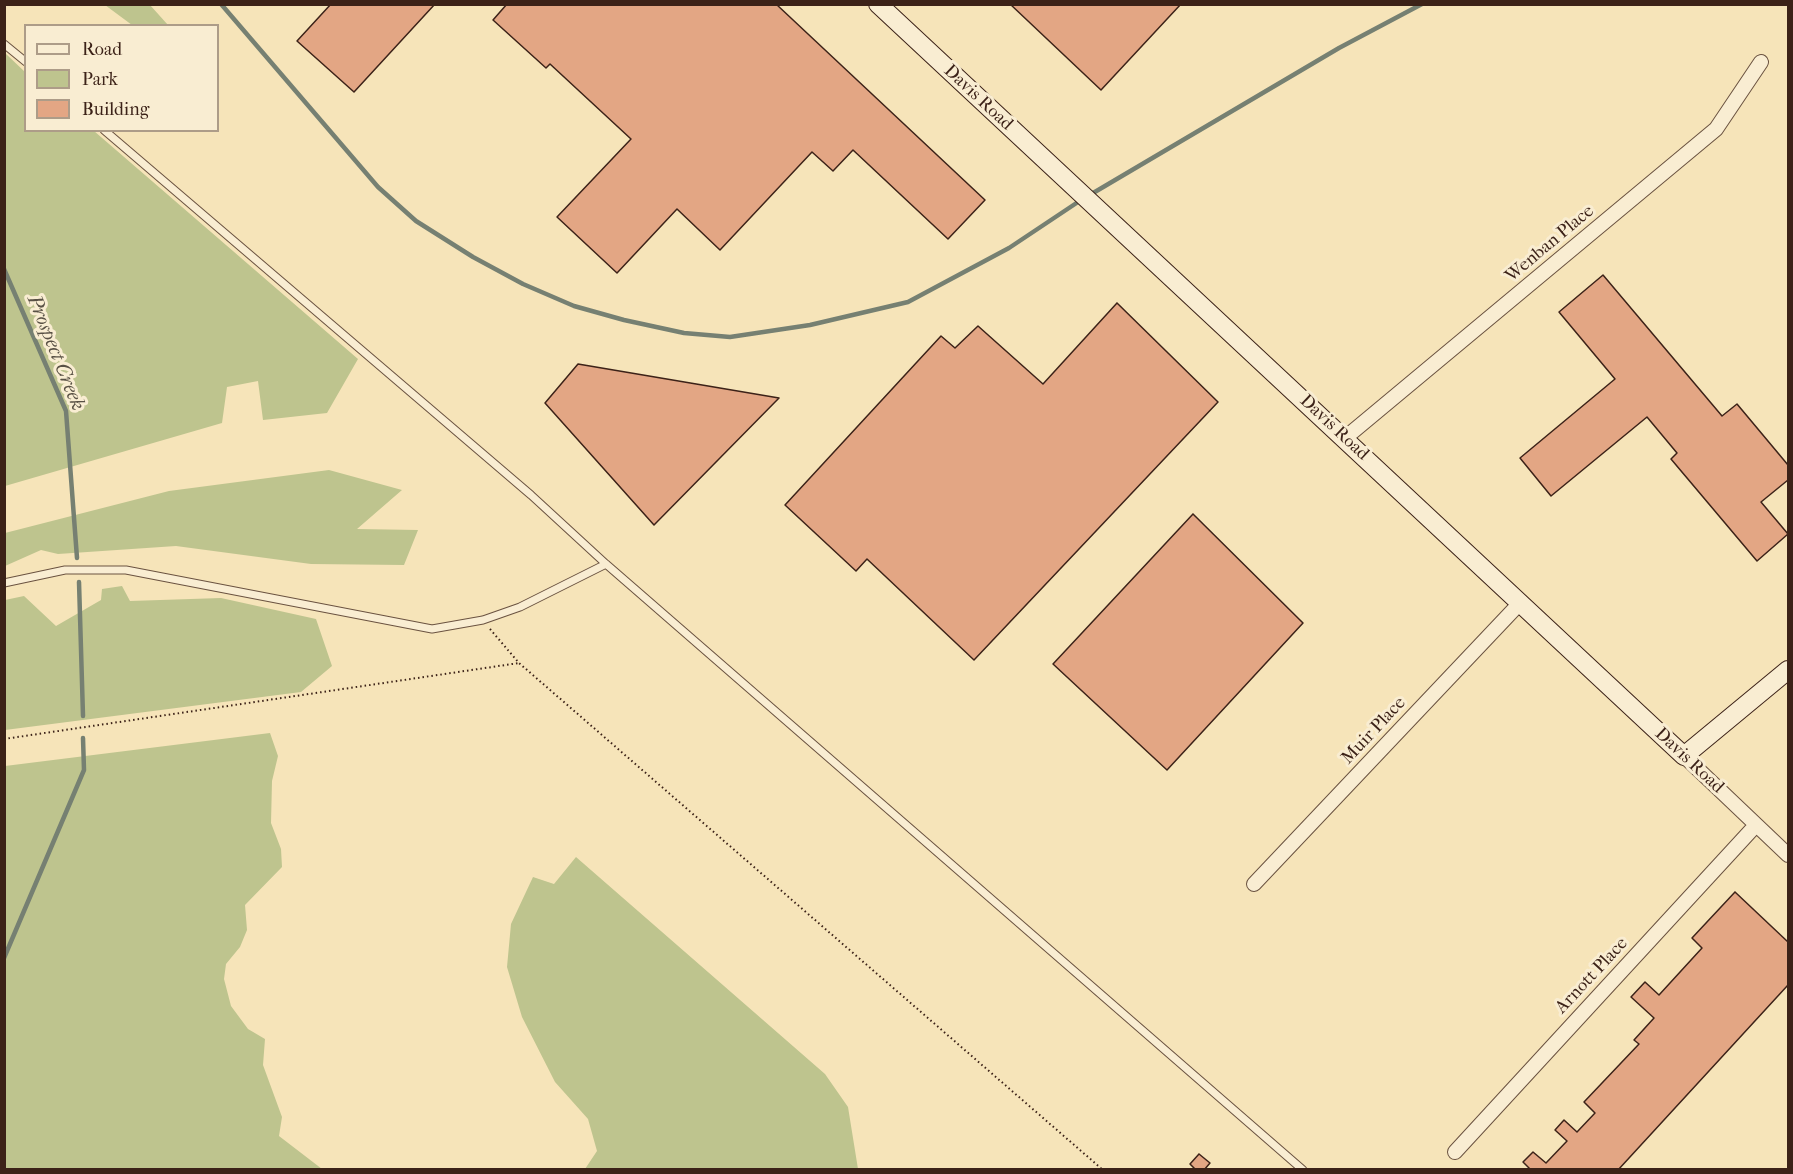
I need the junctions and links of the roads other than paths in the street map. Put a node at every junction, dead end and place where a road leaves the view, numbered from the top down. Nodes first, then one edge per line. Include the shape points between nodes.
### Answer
1 (878, 4) edge
2 (4, 44) edge
3 (24, 60) edge
4 (1761, 62) dead end
5 (106, 132) edge
6 (1345, 438) junction
7 (606, 564) junction
8 (4, 583) edge
9 (1520, 603) junction
10 (1788, 670) edge
11 (1684, 756) junction
12 (1756, 825) junction
13 (1788, 855) edge
14 (1254, 884) dead end
15 (1455, 1152) dead end
16 (1303, 1170) edge

1 - 6 street, Davis Road
2 - 3 lane
4 - 6 street, Wenban Place via 1716,129
5 - 7 lane via 531,495
6 - 9 street, Davis Road
7 - 8 lane via 520,607 483,620 432,629 126,570 65,570
7 - 16 lane
9 - 11 street, Davis Road
9 - 14 street, Muir Place
10 - 11 street
11 - 12 street, Davis Road
12 - 13 street, Davis Road
12 - 15 street, Arnott Place

